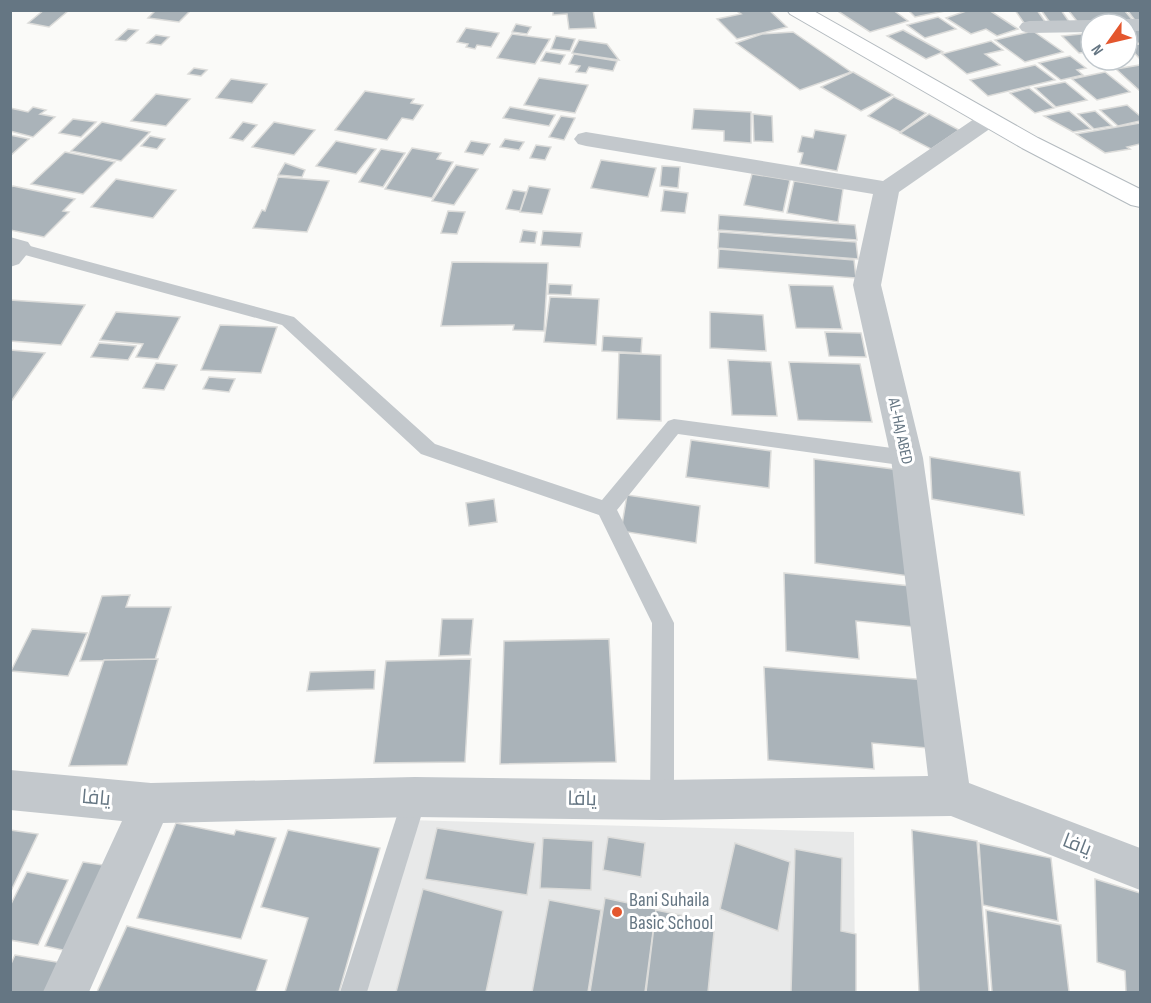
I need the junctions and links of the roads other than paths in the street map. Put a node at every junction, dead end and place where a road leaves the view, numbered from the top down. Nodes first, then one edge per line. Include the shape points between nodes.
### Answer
1 (774, 10) edge
2 (797, 10) edge
3 (1079, 26) edge
4 (1029, 27) dead end
5 (985, 121) junction
6 (586, 139) dead end
7 (887, 189) junction
8 (1140, 199) edge
9 (13, 250) edge
10 (907, 458) junction
11 (606, 508) junction
12 (10, 790) edge
13 (951, 796) junction
14 (415, 797) junction
15 (662, 800) junction
16 (150, 803) junction
17 (1140, 869) edge
18 (66, 993) edge
19 (353, 993) edge

1 - 5 main road via 884,76 948,109
2 - 5 main road
3 - 4 street
5 - 7 street
5 - 8 main road
6 - 7 street
7 - 10 street, AL-HAJ ABED via 867,285
9 - 11 lane via 288,321 428,449
10 - 11 lane via 674,426
10 - 13 street, AL-HAJ ABED
11 - 15 lane via 663,624
12 - 16 street, يافا
13 - 15 street, يافا
13 - 17 street, يافا
14 - 15 street, يافا
14 - 16 street, يافا
14 - 19 lane
16 - 18 street

